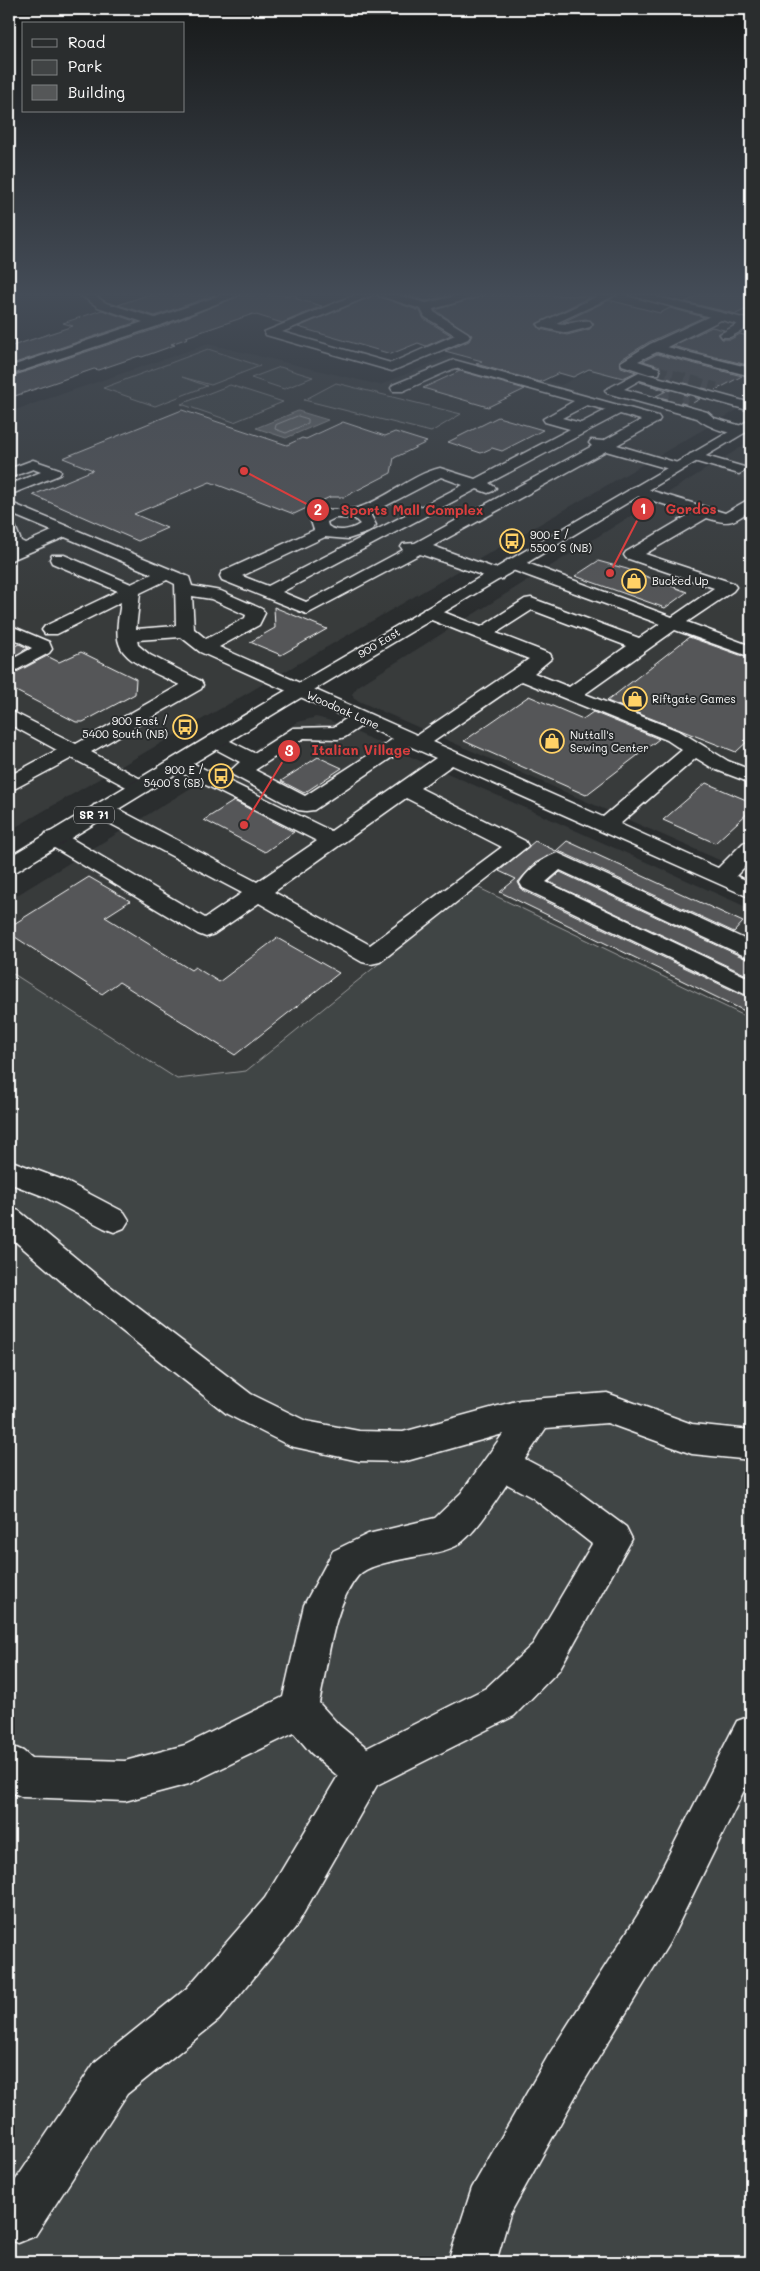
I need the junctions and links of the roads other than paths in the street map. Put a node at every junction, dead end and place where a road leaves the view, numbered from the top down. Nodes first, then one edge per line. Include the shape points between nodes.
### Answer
1 (585, 401) joint
2 (617, 401) edge
3 (690, 401) tunnel mouth
4 (690, 401) tunnel mouth
5 (690, 401) tunnel mouth
6 (621, 405) junction
7 (751, 407) edge
8 (714, 408) junction
9 (653, 419) junction
10 (671, 424) tunnel mouth
11 (747, 426) edge
12 (583, 428) junction
13 (697, 431) tunnel mouth
14 (569, 435) junction
15 (725, 439) junction
16 (605, 446) junction
17 (9, 457) edge
18 (695, 457) junction
19 (30, 465) junction
20 (676, 467) junction
21 (739, 470) tunnel mouth
22 (9, 474) edge
23 (477, 484) junction
24 (9, 490) edge
25 (636, 491) junction
26 (513, 496) junction
27 (751, 503) edge
28 (706, 512) junction
29 (14, 513) edge
30 (358, 514) junction
31 (727, 519) junction
32 (743, 524) dead end
33 (9, 529) edge
34 (65, 531) junction
35 (324, 531) junction
36 (371, 533) junction
37 (416, 550) junction
38 (16, 553) edge
39 (58, 560) dead end
40 (513, 564) junction
41 (166, 574) junction
42 (228, 576) junction
43 (489, 578) junction
44 (184, 590) junction
45 (132, 591) junction
46 (268, 593) junction
47 (215, 595) junction
48 (636, 609) junction
49 (430, 613) junction
50 (674, 624) junction
51 (9, 630) edge
52 (51, 630) dead end
53 (185, 631) junction
54 (604, 632) junction
55 (482, 634) junction
56 (128, 635) junction
57 (640, 645) junction
58 (205, 647) junction
59 (751, 652) edge
60 (9, 668) edge
61 (520, 674) junction
62 (299, 691) junction
63 (571, 695) junction
64 (9, 716) edge
65 (360, 718) junction
66 (412, 741) junction
67 (215, 742) junction
68 (695, 749) junction
69 (74, 751) junction
70 (449, 758) junction
71 (255, 761) junction
72 (179, 764) junction
73 (751, 777) edge
74 (9, 784) edge
75 (141, 786) junction
76 (405, 789) junction
77 (102, 810) junction
78 (605, 826) junction
79 (54, 838) junction
80 (333, 840) junction
81 (751, 848) edge
82 (9, 866) edge
83 (721, 878) junction
84 (751, 891) edge
85 (259, 893) junction
86 (750, 949) edge
87 (751, 989) edge
88 (9, 1171) edge
89 (9, 1219) edge
90 (114, 1220) dead end
91 (537, 1414) junction
92 (692, 1439) junction
93 (751, 1445) edge
94 (751, 1460) edge
95 (502, 1464) junction
96 (299, 1709) junction
97 (751, 1735) edge
98 (9, 1765) edge
99 (363, 1771) junction
100 (18, 2219) dead end
101 (472, 2262) edge

1 - 6 street
1 - 12 street via 550,419
2 - 6 street
3 - 8 street
4 - 8 street
5 - 8 street
6 - 9 street
6 - 12 street
7 - 8 street
8 - 11 street
9 - 10 street
9 - 16 street
11 - 15 street, 900 East / SR 71
12 - 14 street
13 - 15 street
14 - 16 street
14 - 23 street
15 - 18 street, 900 East / SR 71
16 - 20 street
16 - 26 street
17 - 19 street
18 - 20 street, 900 East / SR 71
18 - 21 street
19 - 22 street
19 - 24 street via 54,472
20 - 25 street, 900 East / SR 71
23 - 26 street
23 - 30 street via 440,472
23 - 36 street
25 - 28 street
25 - 40 street, 900 East / SR 71
26 - 37 street
27 - 31 street
28 - 31 street
28 - 50 street via 632,555 727,587
29 - 34 street
30 - 35 street via 335,513 322,517 318,524
30 - 36 street via 368,521
31 - 32 street
33 - 38 street
34 - 38 street
34 - 41 street
35 - 36 street
35 - 42 street
36 - 37 street
36 - 46 street
37 - 43 street via 422,558
37 - 46 street via 307,608
39 - 45 street
40 - 43 street, 900 East / SR 71
40 - 48 street
41 - 44 street via 183,581
41 - 45 street
42 - 46 street
42 - 47 street
43 - 49 street, 900 East / SR 71
44 - 47 street
44 - 53 street
45 - 52 street
45 - 56 street via 126,626
47 - 58 street via 256,613 253,621
48 - 50 street
48 - 54 street
49 - 55 street
49 - 62 street, 900 East / SR 71
50 - 57 street
50 - 59 street
51 - 60 street via 43,646 43,649
53 - 56 street
53 - 58 street, Woodoak Lane
54 - 55 street via 531,603
54 - 57 street
55 - 61 street via 543,658
56 - 69 street via 129,647 143,660 194,685
57 - 63 street
58 - 62 street, Woodoak Lane
61 - 63 street
61 - 66 street
62 - 65 street, Woodoak Lane
62 - 67 street, 900 East / SR 71
63 - 68 street via 674,736
64 - 69 street
65 - 66 street, Woodoak Lane
65 - 71 street via 338,733 300,732
66 - 70 street, Woodoak Lane
66 - 71 street via 306,805 240,771
67 - 71 street
67 - 72 street, 900 East / SR 71
68 - 73 street via 721,765
68 - 78 street
69 - 74 street
69 - 75 street
70 - 76 street
70 - 78 street, Woodoak Lane
72 - 75 street, 900 East / SR 71
72 - 80 street
75 - 77 street, 900 East / SR 71
76 - 80 street
76 - 85 street via 517,846 372,956
77 - 79 street, 900 East / SR 71
77 - 85 street
78 - 83 street, Woodoak Lane
79 - 82 street, 900 East / SR 71
79 - 85 street via 206,929
80 - 85 street
81 - 83 street
83 - 84 street, Woodoak Lane
86 - 87 street via 558,860 531,883
88 - 90 street via 53,1188
89 - 91 street via 95,1292 239,1404 302,1435 359,1446 403,1446 520,1415
91 - 92 street via 607,1408
91 - 95 street
92 - 93 street
92 - 94 street
95 - 96 street via 473,1505 445,1533 368,1551 346,1563 322,1604
95 - 99 street via 545,1486 614,1539 546,1657 500,1702
96 - 98 street via 189,1764 126,1781 23,1777
96 - 99 street via 325,1739
97 - 101 street via 654,1928 564,2072 489,2205
99 - 100 street via 280,1913 203,2004 111,2078

